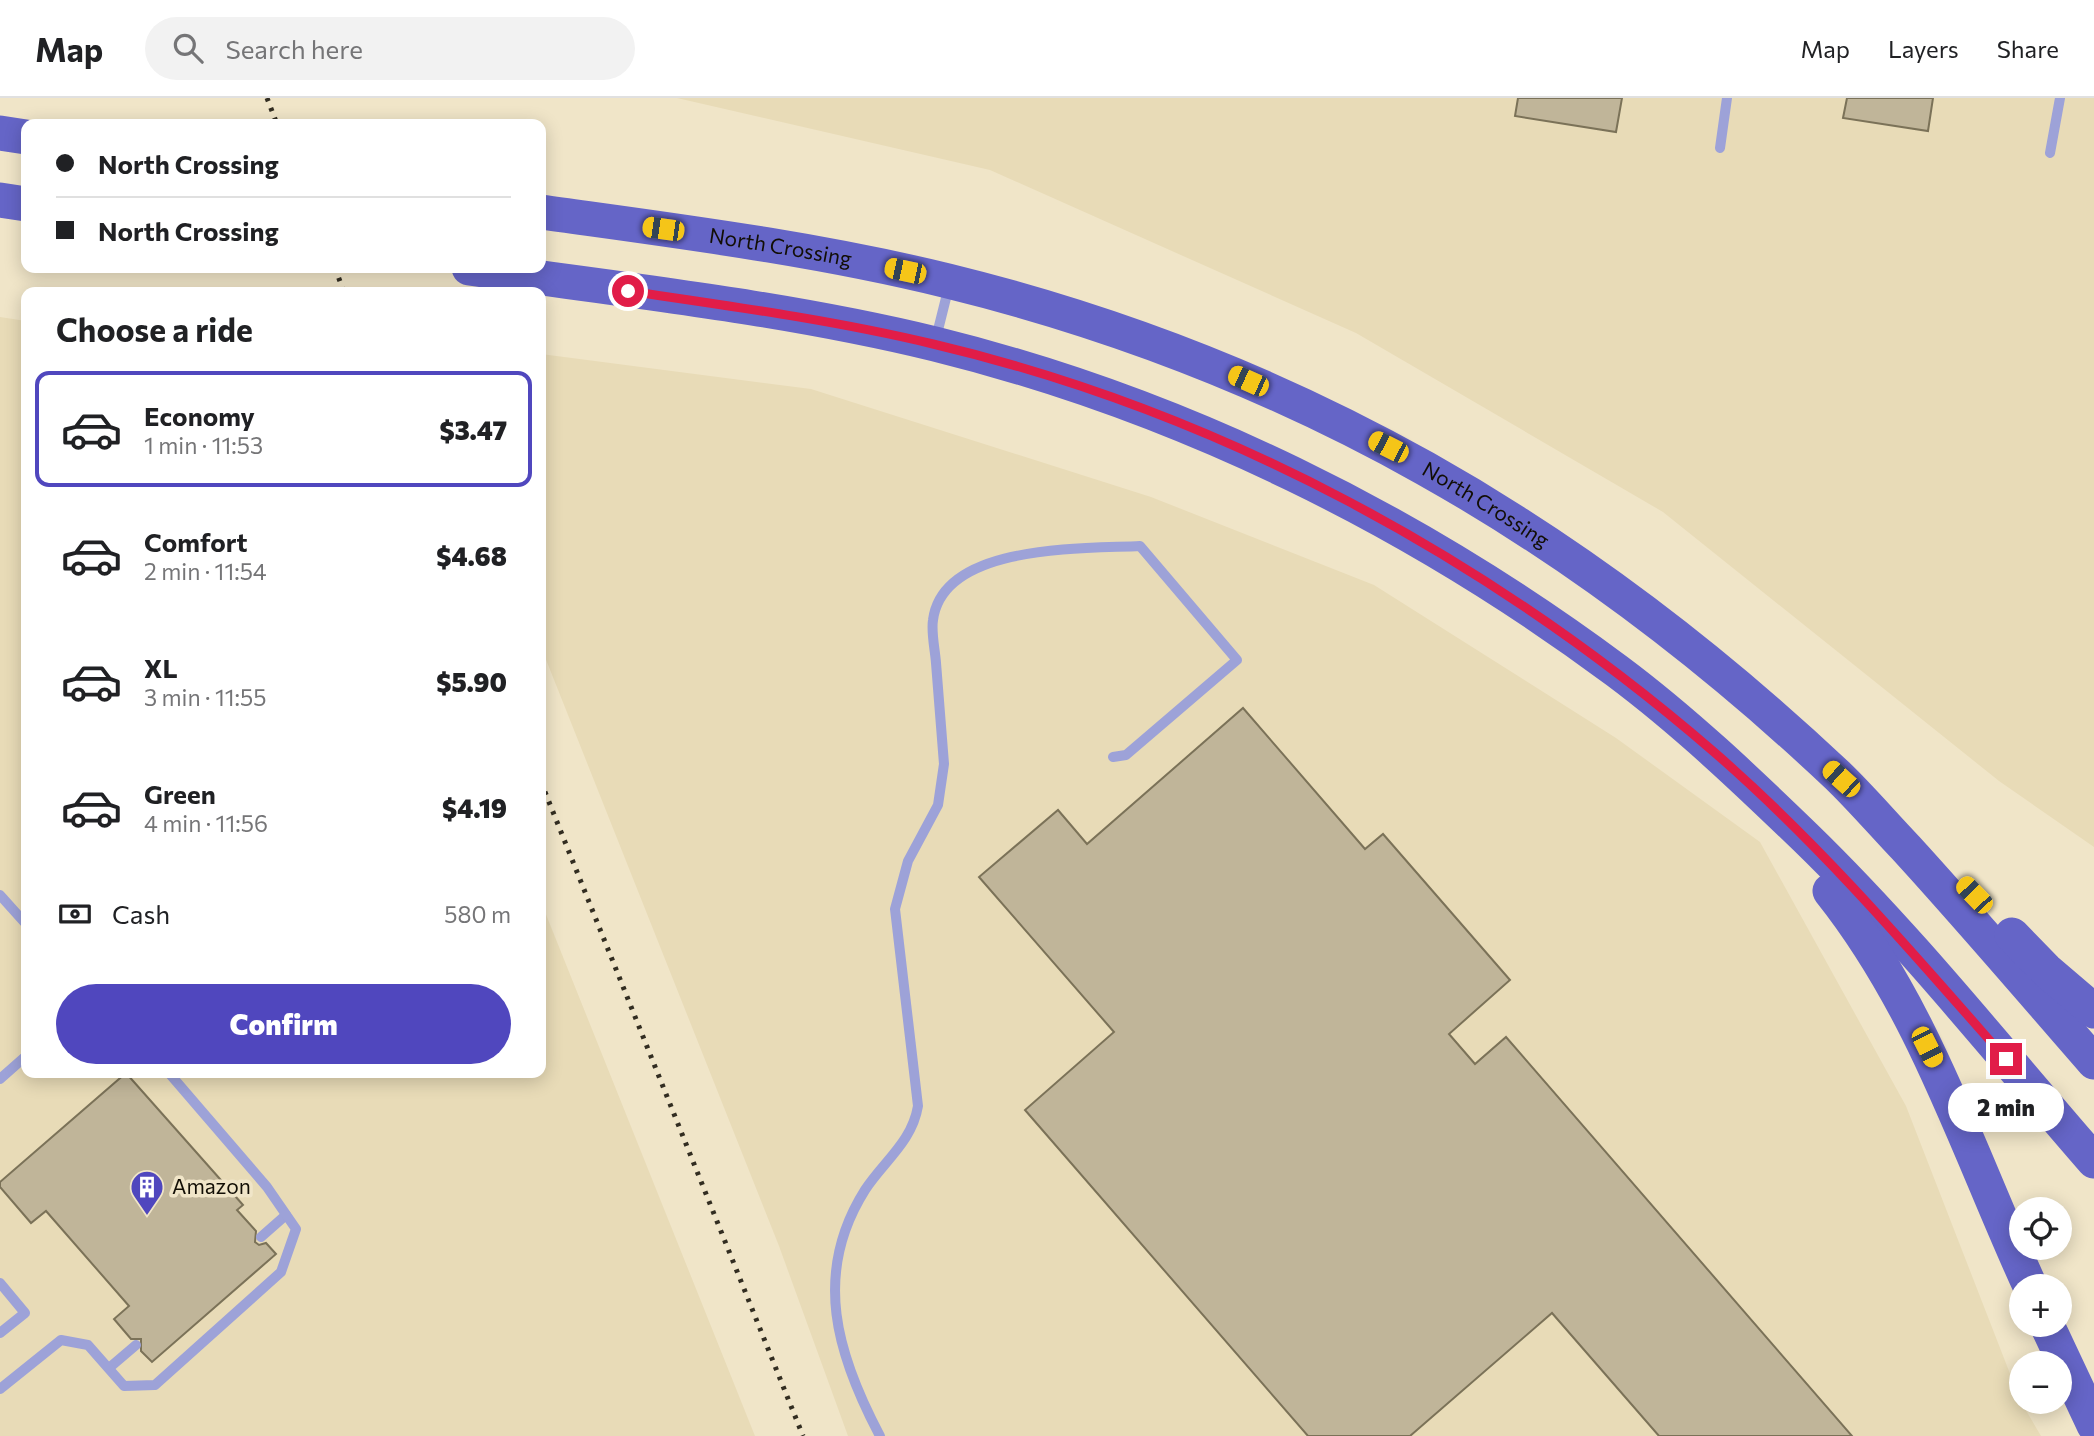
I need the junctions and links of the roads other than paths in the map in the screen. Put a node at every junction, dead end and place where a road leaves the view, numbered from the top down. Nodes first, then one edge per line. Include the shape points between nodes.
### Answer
1 (1727, 98) edge
2 (2060, 98) edge
3 (0, 133) edge
4 (21, 136) edge
5 (1720, 148) dead end
6 (2050, 153) dead end
7 (0, 200) edge
8 (21, 203) edge
9 (546, 213) edge
10 (503, 273) edge
11 (950, 281) junction
12 (934, 344) junction
13 (1716, 754) junction
14 (1113, 757) dead end
15 (1841, 779) junction
16 (0, 895) edge
17 (21, 918) edge
18 (2094, 1011) edge
19 (21, 1060) edge
20 (2094, 1062) edge
21 (173, 1078) edge
22 (0, 1079) edge
23 (2094, 1161) edge
24 (286, 1215) junction
25 (261, 1237) dead end
26 (2025, 1274) edge
27 (0, 1283) edge
28 (0, 1333) edge
29 (2053, 1337) edge
30 (136, 1345) dead end
31 (109, 1368) junction
32 (0, 1389) edge
33 (2094, 1425) edge
34 (880, 1436) edge

1 - 5 lane
2 - 6 lane
3 - 4 main road
7 - 8 main road
9 - 11 main road, North Crossing via 839,256
10 - 12 main road via 805,318
11 - 12 lane
11 - 15 main road, North Crossing via 1084,318 1201,360 1320,412 1434,471 1543,538 1648,612 1748,693
12 - 13 main road via 1058,379 1176,422 1337,496 1514,600 1620,673
13 - 23 main road via 1809,841 1900,938
13 - 26 main road via 1752,806 1847,913 1896,986 1937,1068
14 - 34 lane via 1126,755 1237,660 1140,547 1024,552 994,560 945,593 933,619 942,785 938,805 908,861 895,909 918,1107 915,1126 866,1189 844,1227 834,1270 844,1356
15 - 18 main road via 1904,821 2046,970
15 - 20 main road, North Crossing
16 - 17 lane
19 - 22 lane
21 - 24 lane
24 - 25 lane
24 - 31 lane via 296,1229 281,1272 155,1385 124,1386
27 - 28 lane via 25,1313
29 - 33 main road
30 - 31 lane
31 - 32 lane via 89,1345 61,1340

